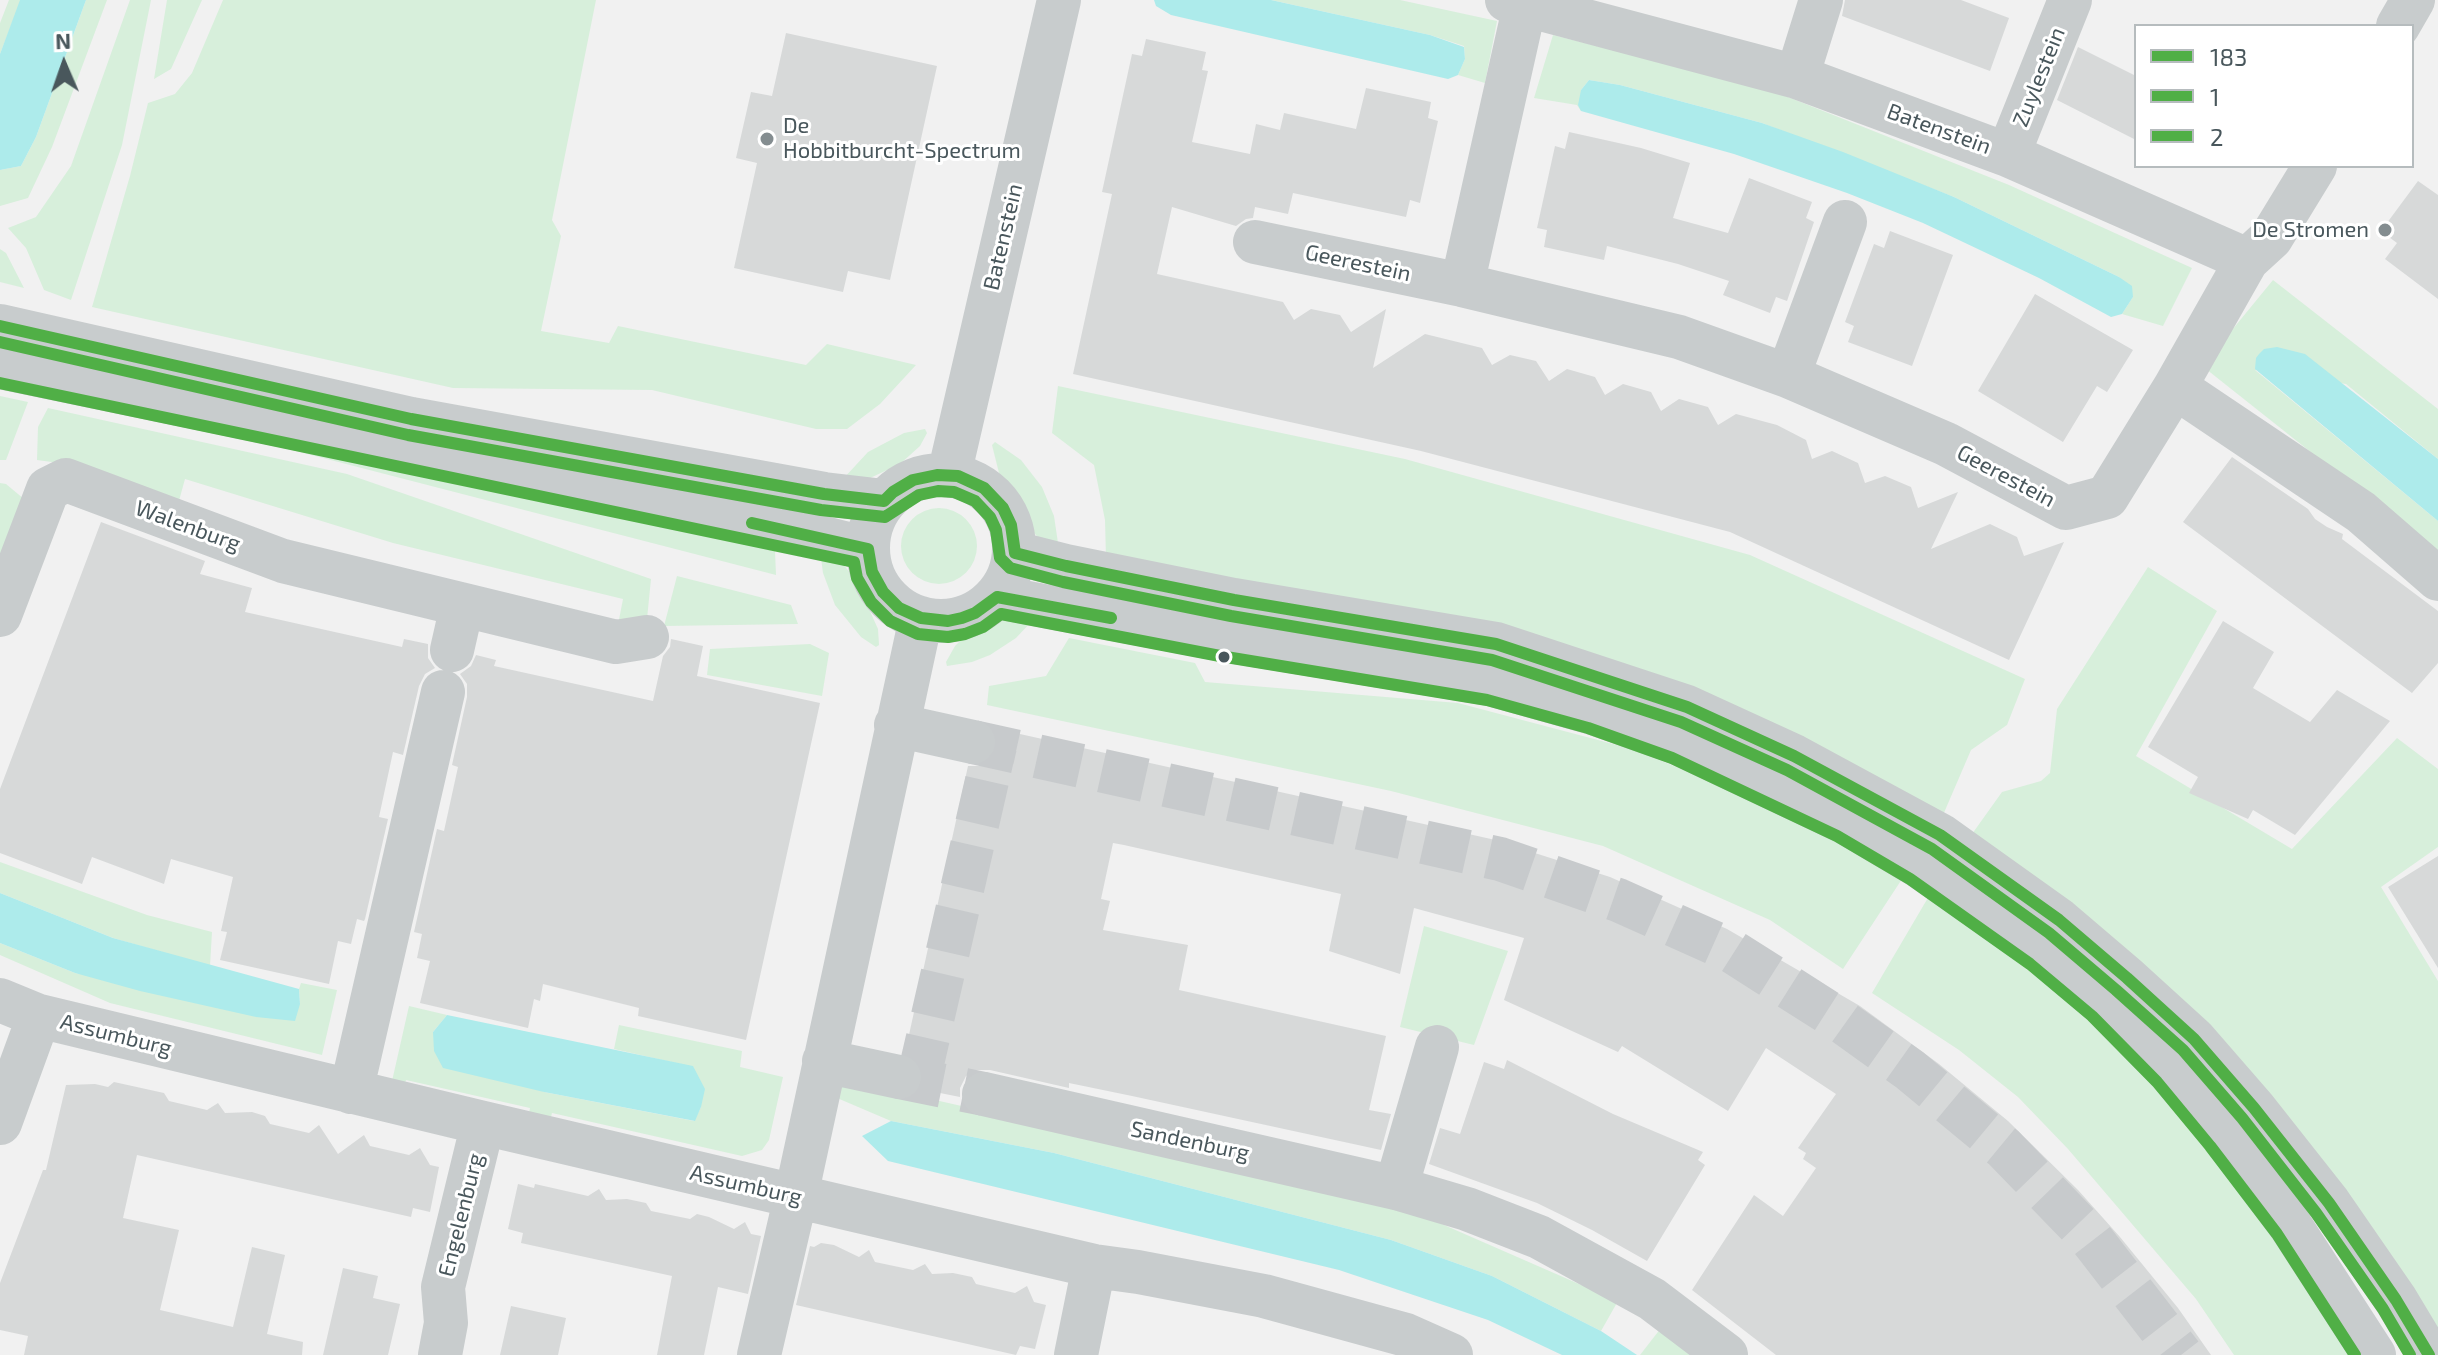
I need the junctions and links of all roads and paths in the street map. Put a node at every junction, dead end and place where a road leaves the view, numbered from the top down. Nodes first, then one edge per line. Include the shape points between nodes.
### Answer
1 (1059, 0) edge
2 (1821, 0) edge
3 (2070, 0) edge
4 (2413, 0) edge
5 (1520, 1) edge
6 (2399, 24) edge
7 (1797, 77) junction
8 (2008, 155) junction
9 (2314, 168) edge
10 (1845, 222) dead end
11 (1255, 242) dead end
12 (2247, 260) junction
13 (1462, 285) junction
14 (0, 326) edge
15 (0, 367) edge
16 (1788, 376) junction
17 (2175, 387) junction
18 (949, 475) junction
19 (884, 501) junction
20 (868, 549) junction
21 (1015, 553) junction
22 (2438, 579) edge
23 (997, 597) junction
24 (462, 606) junction
25 (0, 615) edge
26 (921, 618) junction
27 (647, 637) dead end
28 (452, 650) dead end
29 (443, 692) dead end
30 (896, 725) junction
31 (973, 742) tunnel mouth
32 (20, 1008) edge
33 (1437, 1047) dead end
34 (824, 1061) junction
35 (899, 1077) tunnel mouth
36 (351, 1092) junction
37 (984, 1094) tunnel mouth
38 (0, 1123) edge
39 (483, 1123) junction
40 (1396, 1188) junction
41 (796, 1196) junction
42 (1094, 1266) junction
43 (440, 1355) edge
44 (759, 1355) edge
45 (1076, 1355) edge
46 (1451, 1355) edge
47 (1726, 1355) edge
48 (2374, 1355) edge
49 (2429, 1355) edge

1 - 18 street, Batenstein
2 - 7 street
3 - 8 street, Zuylestein
4 - 6 street
5 - 7 street, Batenstein
5 - 13 street
7 - 8 street, Batenstein
8 - 12 street, Batenstein
9 - 12 street via 2271,238
10 - 16 street
11 - 13 street, Geerestein
12 - 17 street, Geerestein
13 - 16 street, Geerestein via 1679,337
14 - 19 street via 411,419
15 - 20 street
16 - 17 street, Geerestein via 1946,444 2066,508 2107,497
17 - 22 street via 2361,512
18 - 19 street via 913,480
18 - 21 street via 975,483 998,500 1011,525
19 - 20 street via 870,528
20 - 26 street via 883,592 899,608
21 - 23 street via 1010,576
21 - 49 street via 1234,600 1496,644 1687,707 1794,756 1927,827 2059,920 2194,1039 2329,1203
23 - 26 street via 962,618
23 - 48 street via 1490,684 1678,743 1845,822 1919,866 2040,951 2169,1071 2290,1225
24 - 25 street, Walenburg via 283,561 66,480 48,489
24 - 27 street, Walenburg via 616,642
24 - 28 street
26 - 30 street
29 - 36 street
30 - 31 street
30 - 34 street
32 - 36 street, Assumburg
32 - 38 street
33 - 40 street
34 - 35 street
34 - 41 street
36 - 39 street, Assumburg
37 - 40 street, Sandenburg
39 - 41 street, Assumburg
39 - 43 street, Engelenburg via 443,1287 446,1323
40 - 47 street, Sandenburg via 1539,1237 1652,1299
41 - 42 street, Assumburg
41 - 44 street
42 - 45 street
42 - 46 street, Assumburg via 1264,1296 1406,1335

